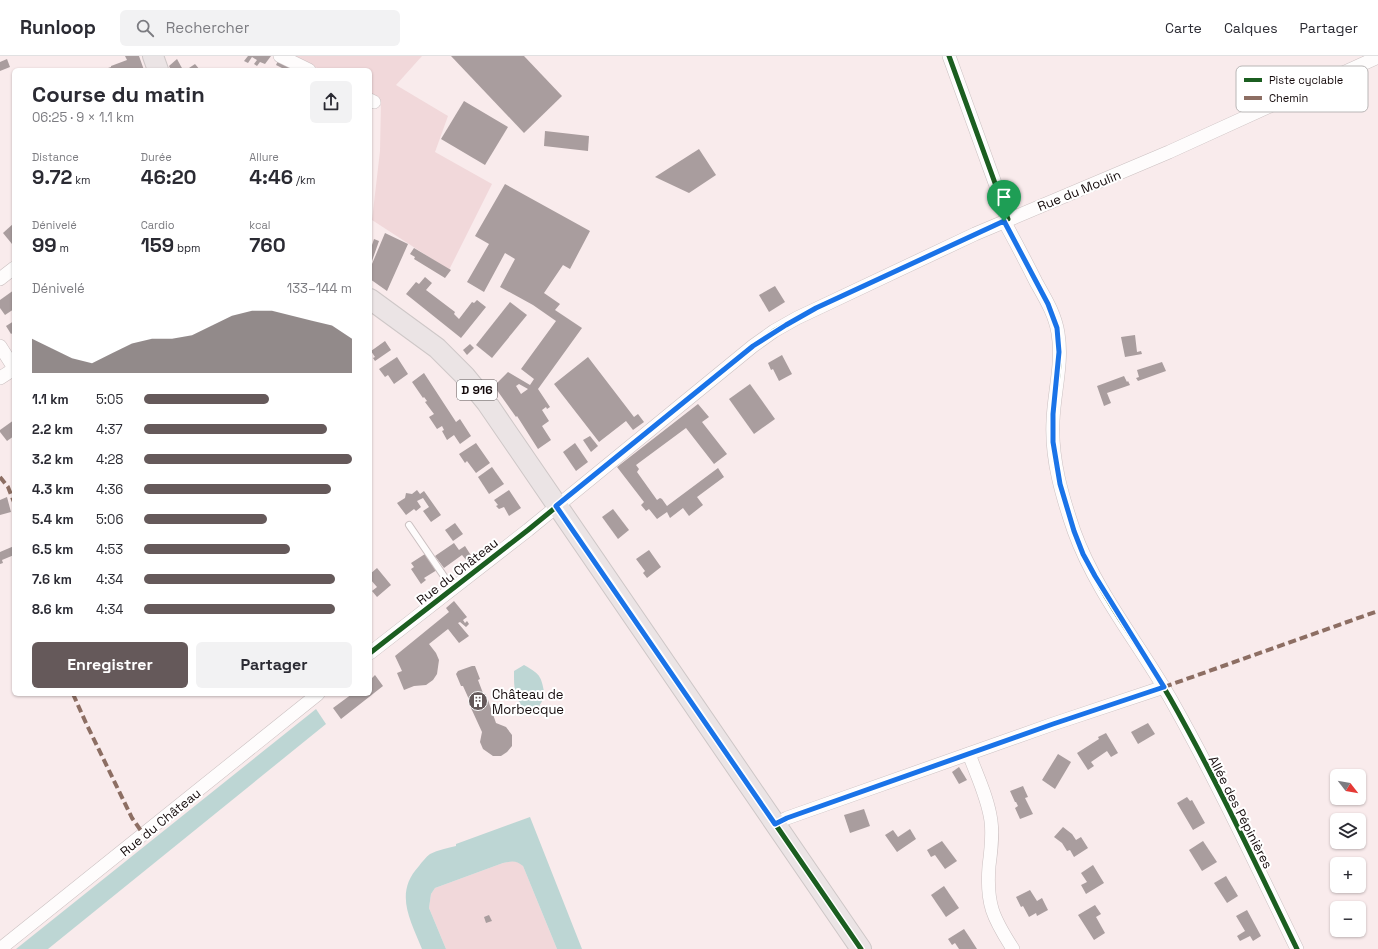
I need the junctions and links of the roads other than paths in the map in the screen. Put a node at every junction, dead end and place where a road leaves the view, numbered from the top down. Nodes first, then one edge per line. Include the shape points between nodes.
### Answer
1 (153, 56) edge
2 (280, 56) edge
3 (949, 56) edge
4 (1378, 57) edge
5 (1358, 66) edge
6 (157, 68) edge
7 (304, 68) edge
8 (1258, 112) edge
9 (1006, 220) junction
10 (12, 270) edge
11 (0, 279) edge
12 (372, 301) edge
13 (0, 346) edge
14 (12, 365) edge
15 (12, 369) edge
16 (0, 378) edge
17 (556, 506) junction
18 (409, 525) dead end
19 (452, 588) junction
20 (372, 651) edge
21 (1164, 687) junction
22 (316, 696) edge
23 (969, 754) junction
24 (775, 824) junction
25 (0, 949) edge
26 (861, 949) edge
27 (1013, 949) edge
28 (1297, 949) edge

1 - 6 main road
2 - 7 street
3 - 9 street, Allée des Pépinières
4 - 5 street, Rue du Moulin
8 - 9 street, Rue du Moulin
9 - 17 street, Rue du Moulin via 816,308 774,331
9 - 21 street, Allée des Pépinières via 1048,304 1057,328 1059,357 1053,442 1060,484 1074,531 1097,581
10 - 11 street
12 - 17 main road, D 916 via 431,344 465,376 487,403
13 - 14 street
15 - 16 street
17 - 19 street, Rue du Château
17 - 24 main road, D 916
18 - 19 lane
19 - 20 street, Rue du Château
21 - 23 street
21 - 28 street, Allée des Pépinières
22 - 25 street, Rue du Château
23 - 24 street
23 - 27 street via 986,799 991,821 989,902 995,919
24 - 26 main road, D 916

